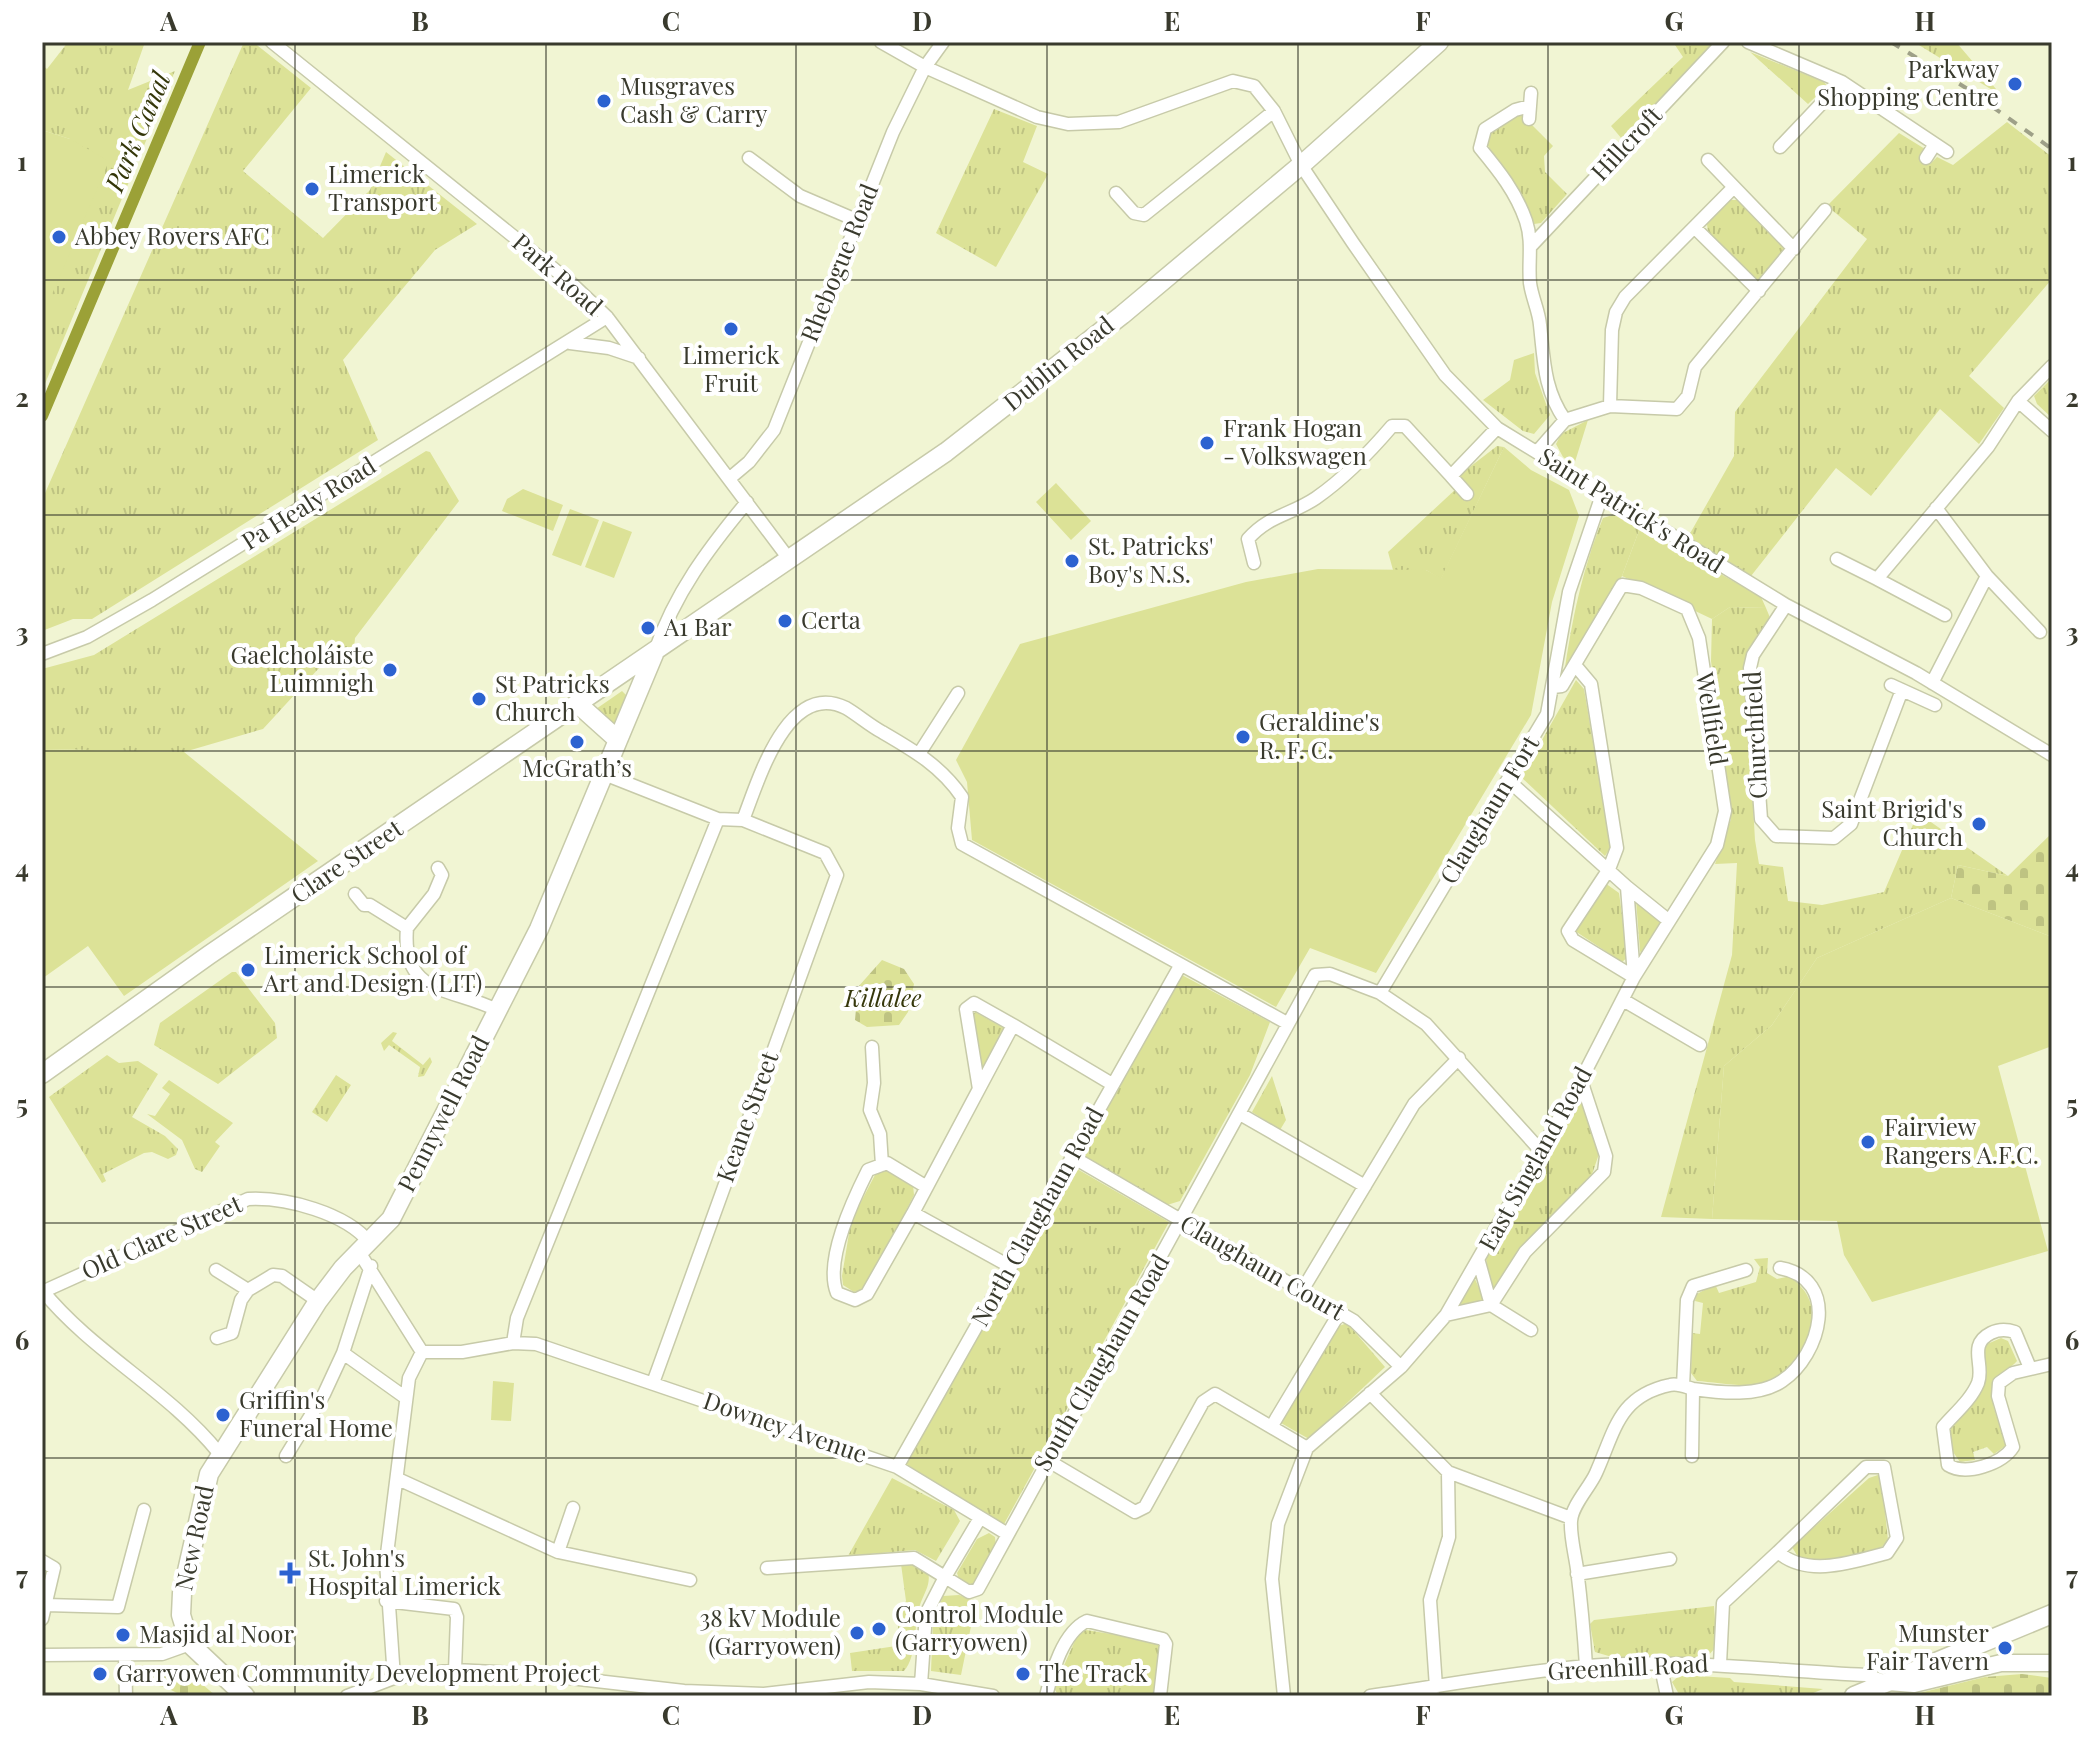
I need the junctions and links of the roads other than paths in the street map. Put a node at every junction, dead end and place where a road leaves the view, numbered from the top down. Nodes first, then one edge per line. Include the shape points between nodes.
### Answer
1 (272, 42) edge
2 (881, 42) edge
3 (943, 42) edge
4 (1439, 42) edge
5 (1723, 42) edge
6 (1748, 42) edge
7 (925, 67) junction
8 (1842, 82) junction
9 (1530, 106) dead end
10 (1274, 111) junction
11 (1935, 144) junction
12 (1780, 147) dead end
13 (1947, 152) dead end
14 (749, 158) dead end
15 (1926, 158) dead end
16 (1708, 160) dead end
17 (1301, 165) junction
18 (1734, 187) junction
19 (1116, 193) dead end
20 (1825, 210) dead end
21 (856, 220) junction
22 (1695, 228) junction
23 (1531, 246) junction
24 (1794, 249) junction
25 (1759, 291) junction
26 (607, 317) junction
27 (570, 343) junction
28 (639, 358) junction
29 (2052, 366) edge
30 (2018, 401) junction
31 (1610, 406) junction
32 (1565, 420) junction
33 (1497, 428) junction
34 (2052, 431) edge
35 (1537, 452) junction
36 (1451, 476) junction
37 (730, 478) junction
38 (1467, 494) dead end
39 (1602, 495) junction
40 (747, 502) junction
41 (1936, 508) junction
42 (789, 559) junction
43 (1837, 559) dead end
44 (1254, 563) dead end
45 (1987, 576) junction
46 (1877, 579) junction
47 (1786, 605) junction
48 (1945, 615) dead end
49 (2040, 632) dead end
50 (48, 652) edge
51 (654, 654) junction
52 (1575, 665) junction
53 (1932, 683) junction
54 (1553, 687) junction
55 (958, 693) dead end
56 (579, 705) junction
57 (1935, 705) dead end
58 (618, 740) junction
59 (919, 754) junction
60 (2052, 755) edge
61 (604, 774) junction
62 (1509, 781) junction
63 (718, 819) junction
64 (743, 820) junction
65 (438, 868) dead end
66 (1609, 869) junction
67 (1627, 887) junction
68 (355, 894) dead end
69 (1668, 920) junction
70 (407, 928) junction
71 (1180, 966) junction
72 (1634, 977) junction
73 (1380, 993) junction
74 (1623, 1000) junction
75 (497, 1010) junction
76 (1287, 1023) junction
77 (1013, 1025) junction
78 (1700, 1045) dead end
79 (872, 1047) dead end
80 (1459, 1058) junction
81 (42, 1074) edge
82 (1581, 1080) junction
83 (1112, 1084) junction
84 (979, 1089) junction
85 (1240, 1114) junction
86 (1541, 1151) junction
87 (1071, 1156) junction
88 (882, 1165) junction
89 (925, 1186) junction
90 (1365, 1186) junction
91 (913, 1213) junction
92 (1182, 1222) junction
93 (367, 1254) junction
94 (1479, 1262) junction
95 (1011, 1267) junction
96 (1780, 1268) dead end
97 (216, 1270) dead end
98 (1746, 1270) dead end
99 (1303, 1289) junction
100 (248, 1290) junction
101 (42, 1291) edge
102 (318, 1301) junction
103 (1491, 1305) junction
104 (1340, 1312) junction
105 (1446, 1315) junction
106 (1531, 1330) dead end
107 (217, 1338) dead end
108 (513, 1343) junction
109 (422, 1352) junction
110 (343, 1353) junction
111 (2052, 1364) edge
112 (1401, 1367) junction
113 (2030, 1368) junction
114 (653, 1383) junction
115 (1688, 1387) junction
116 (1370, 1393) junction
117 (406, 1398) junction
118 (1273, 1424) junction
119 (1307, 1448) junction
120 (219, 1453) junction
121 (286, 1456) dead end
122 (1692, 1456) dead end
123 (1047, 1460) junction
124 (897, 1467) junction
125 (1448, 1472) junction
126 (398, 1479) junction
127 (573, 1508) dead end
128 (144, 1510) dead end
129 (980, 1518) junction
130 (1571, 1518) junction
131 (1006, 1533) junction
132 (558, 1552) junction
133 (1778, 1552) junction
134 (1670, 1559) dead end
135 (45, 1562) edge
136 (767, 1568) dead end
137 (1577, 1574) junction
138 (945, 1577) junction
139 (690, 1580) dead end
140 (386, 1601) junction
141 (44, 1612) edge
142 (2052, 1614) edge
143 (190, 1644) junction
144 (42, 1655) edge
145 (125, 1656) junction
146 (1660, 1663) junction
147 (2052, 1663) edge
148 (1720, 1664) junction
149 (1586, 1666) junction
150 (455, 1670) junction
151 (394, 1678) junction
152 (1886, 1682) junction
153 (921, 1684) junction
154 (1436, 1687) junction
155 (649, 1692) edge
156 (678, 1693) edge
157 (1858, 1694) edge
158 (126, 1696) edge
159 (245, 1696) edge
160 (347, 1696) edge
161 (993, 1696) edge
162 (1046, 1696) edge
163 (1160, 1696) edge
164 (1284, 1696) edge
165 (1370, 1696) edge
166 (1667, 1696) edge

1 - 26 street, Park Road
2 - 7 street, Saint Patrick's Road
3 - 7 street, Rhebogue Road
4 - 17 main road, Dublin Road
5 - 23 street, Hillcroft
6 - 8 street
7 - 10 street, Saint Patrick's Road via 1037,117 1068,124 1119,122 1233,81 1254,86
7 - 21 street, Rhebogue Road
8 - 11 street
8 - 12 street
9 - 23 street via 1485,129 1480,148 1512,188
10 - 17 street, Saint Patrick's Road
10 - 19 street via 1144,215 1134,213
11 - 13 street
11 - 15 street
14 - 21 street via 800,196
16 - 18 street
17 - 33 street, Saint Patrick's Road via 1445,375
17 - 42 main road, Dublin Road via 1027,391
18 - 22 street
18 - 24 street
20 - 24 street
21 - 37 street, Rhebogue Road via 774,430
22 - 25 street
22 - 31 street via 1616,312
23 - 32 street via 1530,280 1542,364 1552,401
24 - 25 street
25 - 31 street via 1695,367 1688,396 1677,409
26 - 27 street, Pa Healy Road
26 - 28 street, Park Road
27 - 28 street
27 - 50 street, Pa Healy Road via 152,600 87,637
28 - 37 street, Park Road
29 - 30 street
30 - 34 street
30 - 41 street via 1988,447
31 - 32 street
32 - 35 street
33 - 35 street, Saint Patrick's Road
33 - 36 street
35 - 39 street, Saint Patrick's Road
36 - 38 street
36 - 44 street via 1405,426 1392,426 1358,465 1313,500 1263,522 1248,539
37 - 40 street, Park Road
39 - 47 street, Saint Patrick's Road
39 - 54 street, Claughaun Fort via 1569,592
40 - 42 street, Park Road
40 - 51 street via 682,588
41 - 45 street
41 - 46 street
42 - 51 main road, Dublin Road
43 - 46 street
45 - 49 street
45 - 53 street
46 - 48 street
47 - 53 street, Saint Patrick's Road
47 - 57 street, Churchfield via 1750,668 1761,819 1768,831 1776,836 1834,838 1851,824 1897,687
51 - 56 main road, Clare Street
51 - 58 main road, Pennywell Road
52 - 54 street, Wellfield via 1562,686
52 - 66 street via 1591,684 1617,848
52 - 69 street, Wellfield via 1622,585 1687,609 1699,638 1725,811 1717,845
53 - 60 street, Saint Patrick's Road
54 - 62 street, Claughaun Fort via 1547,714
55 - 59 street
56 - 58 main road
56 - 81 main road, Clare Street
58 - 61 main road, Pennywell Road
59 - 64 street via 844,707 821,703 799,711 782,730
59 - 71 street via 948,776 962,797 962,844
61 - 63 street
61 - 75 main road, Pennywell Road via 539,929
62 - 66 street
62 - 73 street, Claughaun Fort
63 - 64 street
63 - 108 street via 517,1318
64 - 114 street, Keane Street via 825,853 837,875
65 - 70 street via 442,875 434,894
66 - 67 street
66 - 72 street via 1568,931 1573,940
67 - 69 street
67 - 72 street
68 - 70 street via 364,905
69 - 72 street, Wellfield
70 - 75 street via 405,948 415,973 439,989
71 - 76 street
71 - 83 street, North Claughaun Road
72 - 74 street, Wellfield
73 - 76 street via 1330,974 1315,975
73 - 80 street via 1426,1024
74 - 78 street
74 - 82 street, East Singland Road
75 - 93 main road, Pennywell Road via 391,1219
76 - 85 street, South Claughaun Road
77 - 83 street
77 - 84 street
77 - 84 street via 974,1003 966,1009
79 - 88 street via 870,1110 880,1134
80 - 86 street
80 - 90 street via 1414,1104
82 - 86 street, East Singland Road
82 - 103 street via 1606,1156 1604,1172 1525,1252
83 - 87 street, North Claughaun Road
84 - 89 street
85 - 90 street
85 - 92 street, South Claughaun Road
86 - 94 street, East Singland Road
87 - 92 street, Claughaun Court
87 - 95 street, North Claughaun Road
88 - 89 street
88 - 91 street via 868,1170 843,1220 832,1281 837,1293 855,1300 867,1294
89 - 91 street
90 - 99 street
91 - 95 street
92 - 99 street, Claughaun Court
92 - 123 street, South Claughaun Road
93 - 101 street, Old Clare Street via 355,1228 311,1210 248,1199
93 - 102 main road, Pennywell Road
93 - 109 street
93 - 110 street
94 - 103 street
94 - 105 street, East Singland Road
95 - 124 street, North Claughaun Road
96 - 115 street via 1797,1271 1807,1281 1819,1307 1802,1363 1771,1388 1756,1392
97 - 100 street
98 - 115 street via 1693,1286 1687,1300
99 - 104 street, Claughaun Court
100 - 102 street via 273,1275 282,1276
100 - 107 street via 232,1333
101 - 120 street via 71,1324 170,1404
102 - 120 main road, Pennywell Road
103 - 105 street
103 - 106 street
104 - 112 street, Claughaun Court
104 - 118 street
105 - 112 street
108 - 109 street, Downey Avenue
108 - 114 street, Downey Avenue via 536,1344
109 - 117 street via 413,1364
110 - 117 street
110 - 121 street
111 - 113 street
112 - 116 street
113 - 113 street via 1999,1383 2013,1447 2009,1454 1969,1470 1948,1465 1943,1427 1973,1394 1980,1378 1980,1341 1993,1332 2015,1332
114 - 124 street, Downey Avenue
115 - 122 street
115 - 130 street via 1671,1384 1634,1400 1611,1430 1596,1473
116 - 119 street
116 - 125 street
117 - 126 street
118 - 119 street
118 - 123 street via 1215,1394 1208,1396 1145,1507 1135,1512
119 - 164 street via 1278,1524 1272,1579
120 - 143 main road, New Road via 209,1474 182,1593 181,1615
123 - 131 street, South Claughaun Road
124 - 129 street, Downey Avenue
125 - 130 street
125 - 154 street via 1449,1537 1430,1600
126 - 132 street
126 - 140 street
127 - 132 street
128 - 141 street via 118,1607
129 - 131 street, Downey Avenue
129 - 138 street
130 - 137 street
131 - 138 street, South Claughaun Road via 978,1589 969,1592
132 - 139 street
133 - 133 street via 1791,1564 1822,1566 1887,1553 1897,1538 1884,1467 1866,1467
133 - 148 street via 1723,1603
134 - 137 street
135 - 141 street via 54,1568
136 - 138 street via 914,1558
137 - 149 street
138 - 153 street via 926,1614
140 - 150 street via 454,1609
140 - 151 street
142 - 152 main road
143 - 145 street via 162,1654
143 - 159 main road
144 - 145 street
145 - 158 street
146 - 148 street, Greenhill Road
146 - 149 street, Greenhill Road
146 - 166 street
147 - 152 street via 1972,1668 1914,1684
148 - 152 street, Greenhill Road via 1866,1675
149 - 154 street, Greenhill Road
150 - 151 street
150 - 155 street via 535,1674
151 - 160 street
152 - 157 main road
153 - 156 street via 869,1682 764,1694
153 - 161 street
154 - 165 street, Greenhill Road
155 - 156 street
162 - 163 street via 1051,1674 1075,1628 1087,1621 1163,1639

